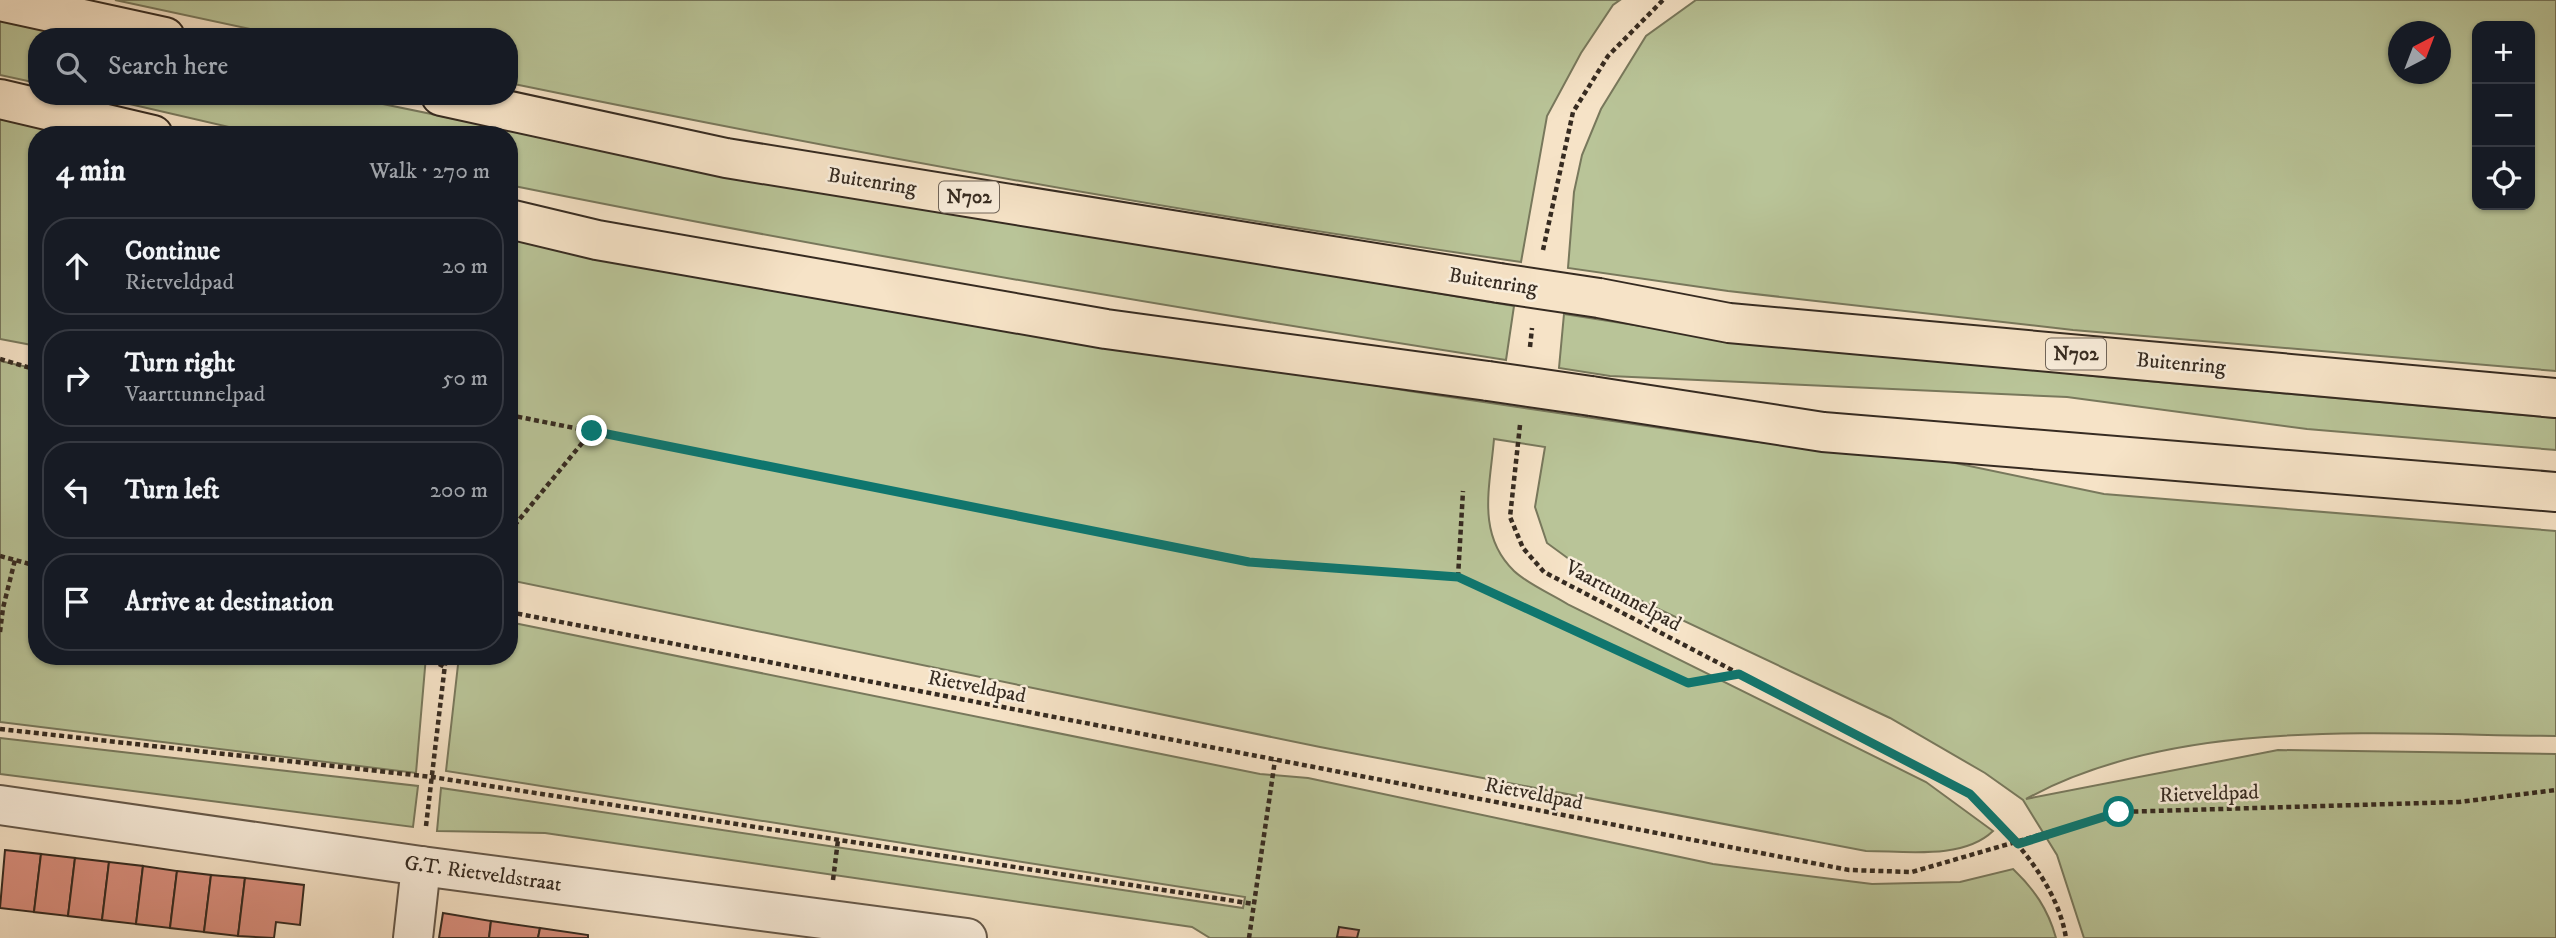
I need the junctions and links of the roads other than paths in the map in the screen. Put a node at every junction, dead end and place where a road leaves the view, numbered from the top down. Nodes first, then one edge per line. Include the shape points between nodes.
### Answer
1 (0, 1) edge
2 (124, 28) edge
3 (0, 99) edge
4 (482, 105) edge
5 (115, 126) edge
6 (518, 221) edge
7 (2556, 398) edge
8 (2556, 492) edge
9 (0, 805) edge
10 (421, 866) junction
11 (828, 929) edge
12 (412, 938) edge
13 (967, 938) edge

1 - 2 highway
3 - 5 highway
4 - 7 highway, Buitenring / N702, bridge via 726,158 1599,298 1729,323
6 - 8 highway, bridge via 597,240 1106,329 1823,432
9 - 10 street, G.T. Rietveldstraat
10 - 11 street, G.T. Rietveldstraat
10 - 12 street
11 - 13 street, G.T. Rietveldstraat

